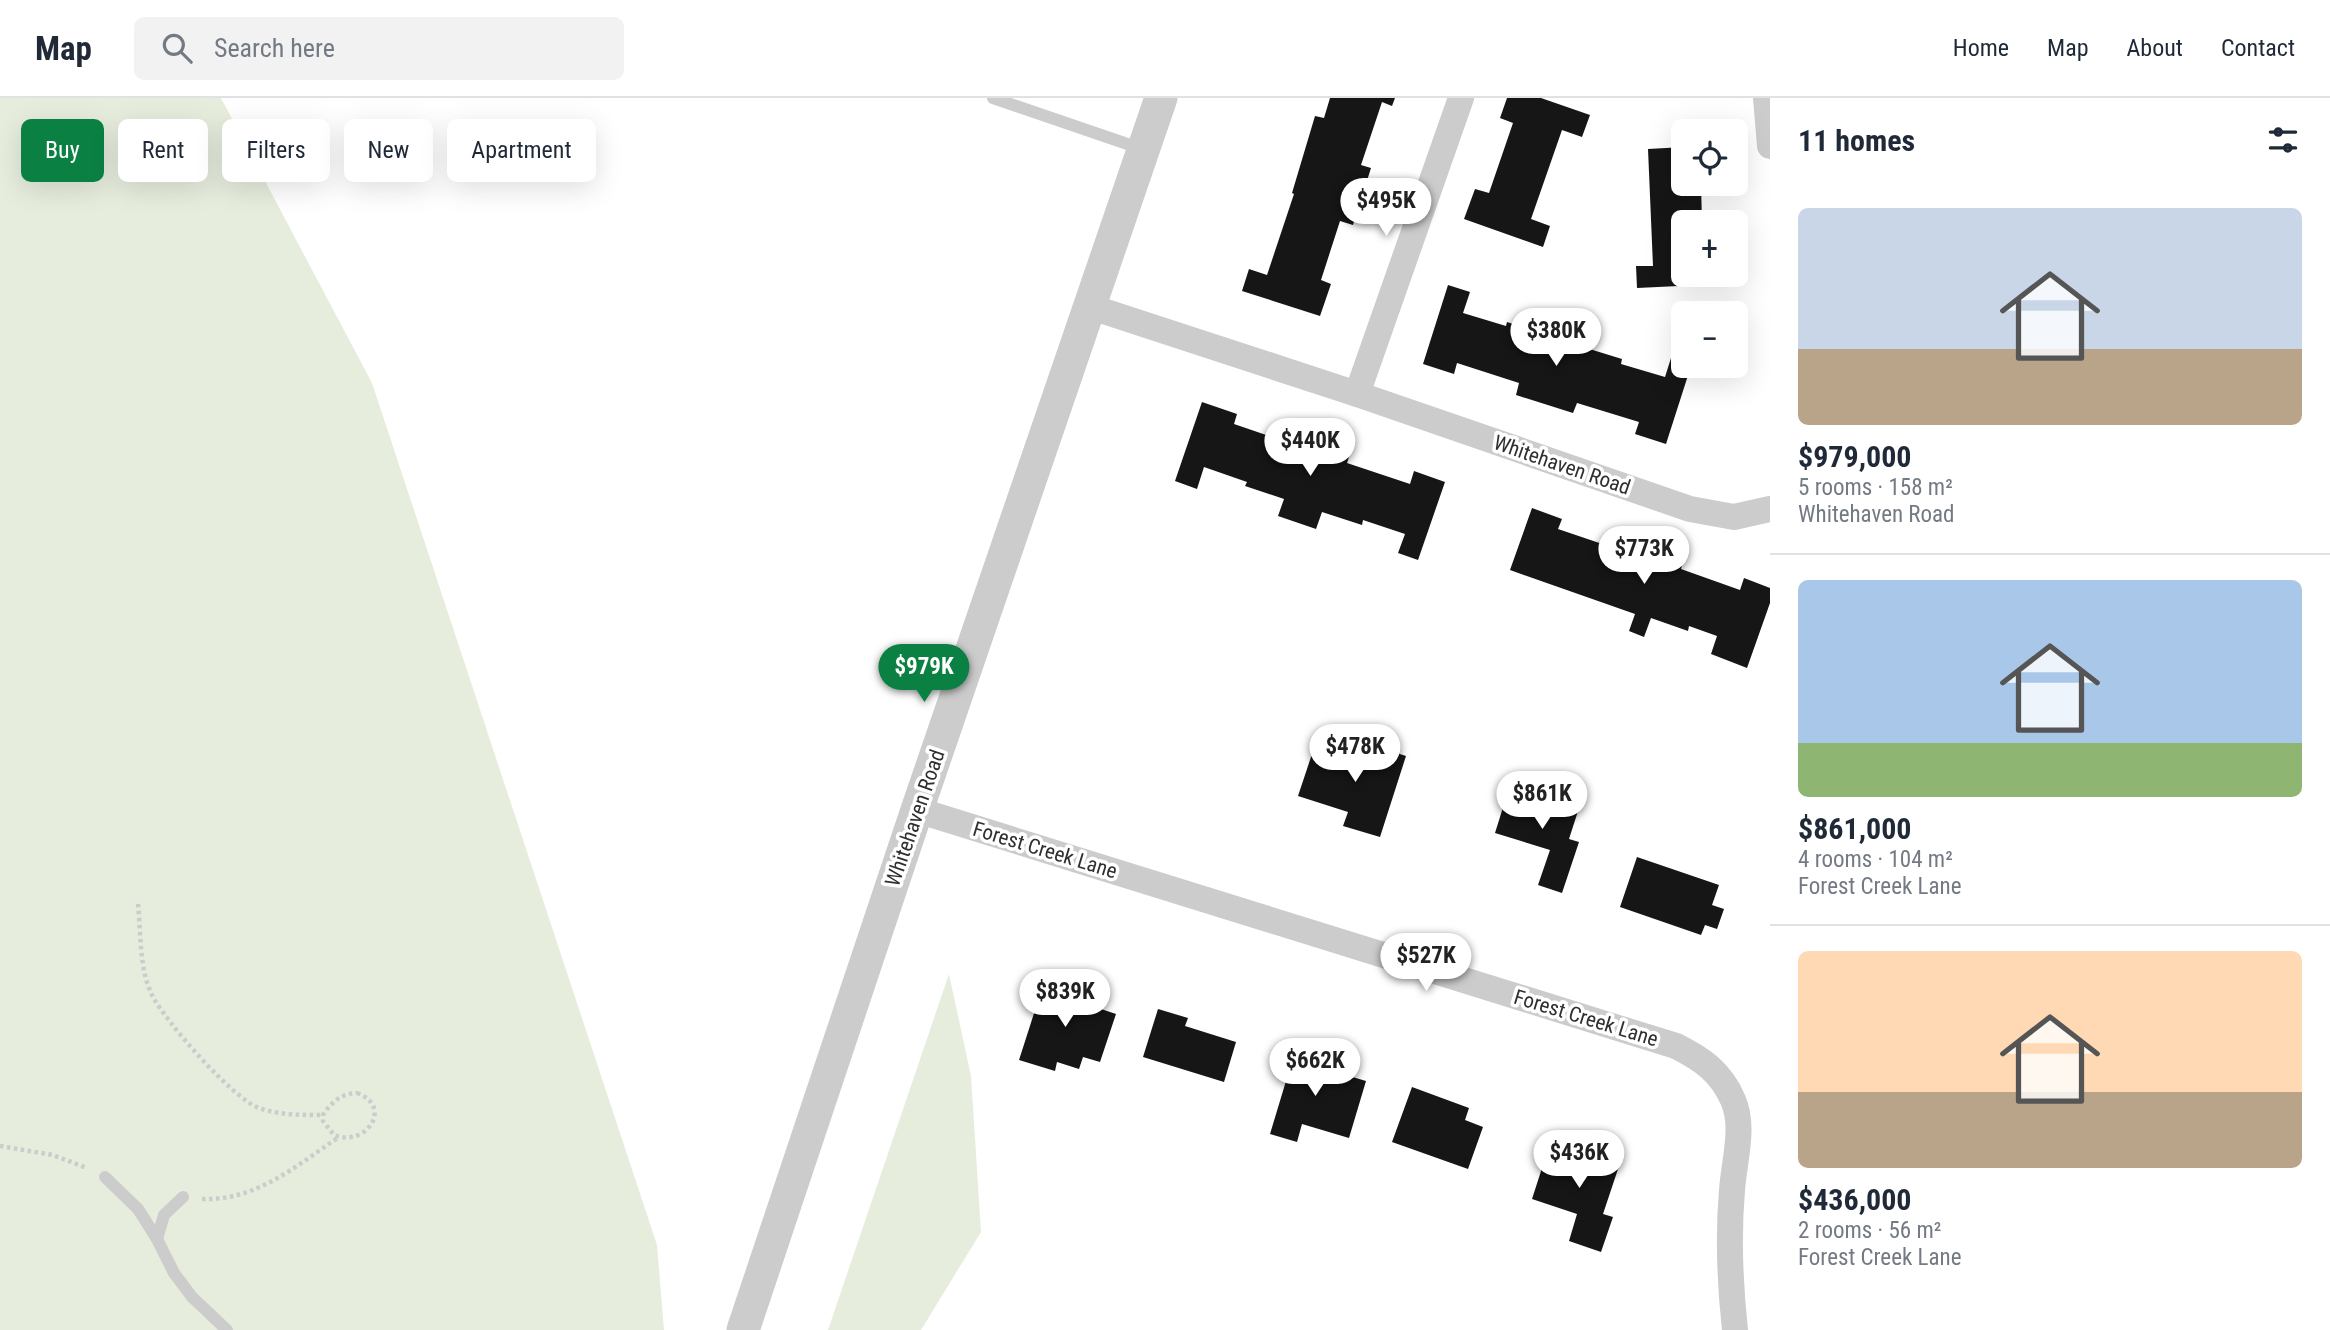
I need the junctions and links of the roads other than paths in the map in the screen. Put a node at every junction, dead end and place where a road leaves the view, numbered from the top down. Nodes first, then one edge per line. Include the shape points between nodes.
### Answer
1 (993, 98) edge
2 (1161, 98) edge
3 (1461, 98) edge
4 (1766, 98) edge
5 (1770, 146) edge
6 (1143, 149) junction
7 (1088, 306) junction
8 (1357, 394) junction
9 (1770, 509) edge
10 (917, 810) junction
11 (105, 1177) road end
12 (183, 1197) road end
13 (157, 1239) junction
14 (227, 1330) edge
15 (743, 1330) edge
16 (1735, 1330) edge

1 - 6 lane
2 - 6 street, Whitehaven Road
3 - 8 street
4 - 5 street
6 - 7 street, Whitehaven Road
7 - 8 street, Whitehaven Road
7 - 10 street, Whitehaven Road
8 - 9 street, Whitehaven Road via 1690,509 1734,517
10 - 15 street, Whitehaven Road
10 - 16 street, Forest Creek Lane via 1676,1046 1701,1058 1722,1078 1739,1127 1730,1246
11 - 13 lane via 138,1209
12 - 13 lane via 164,1215
13 - 14 lane via 192,1297

